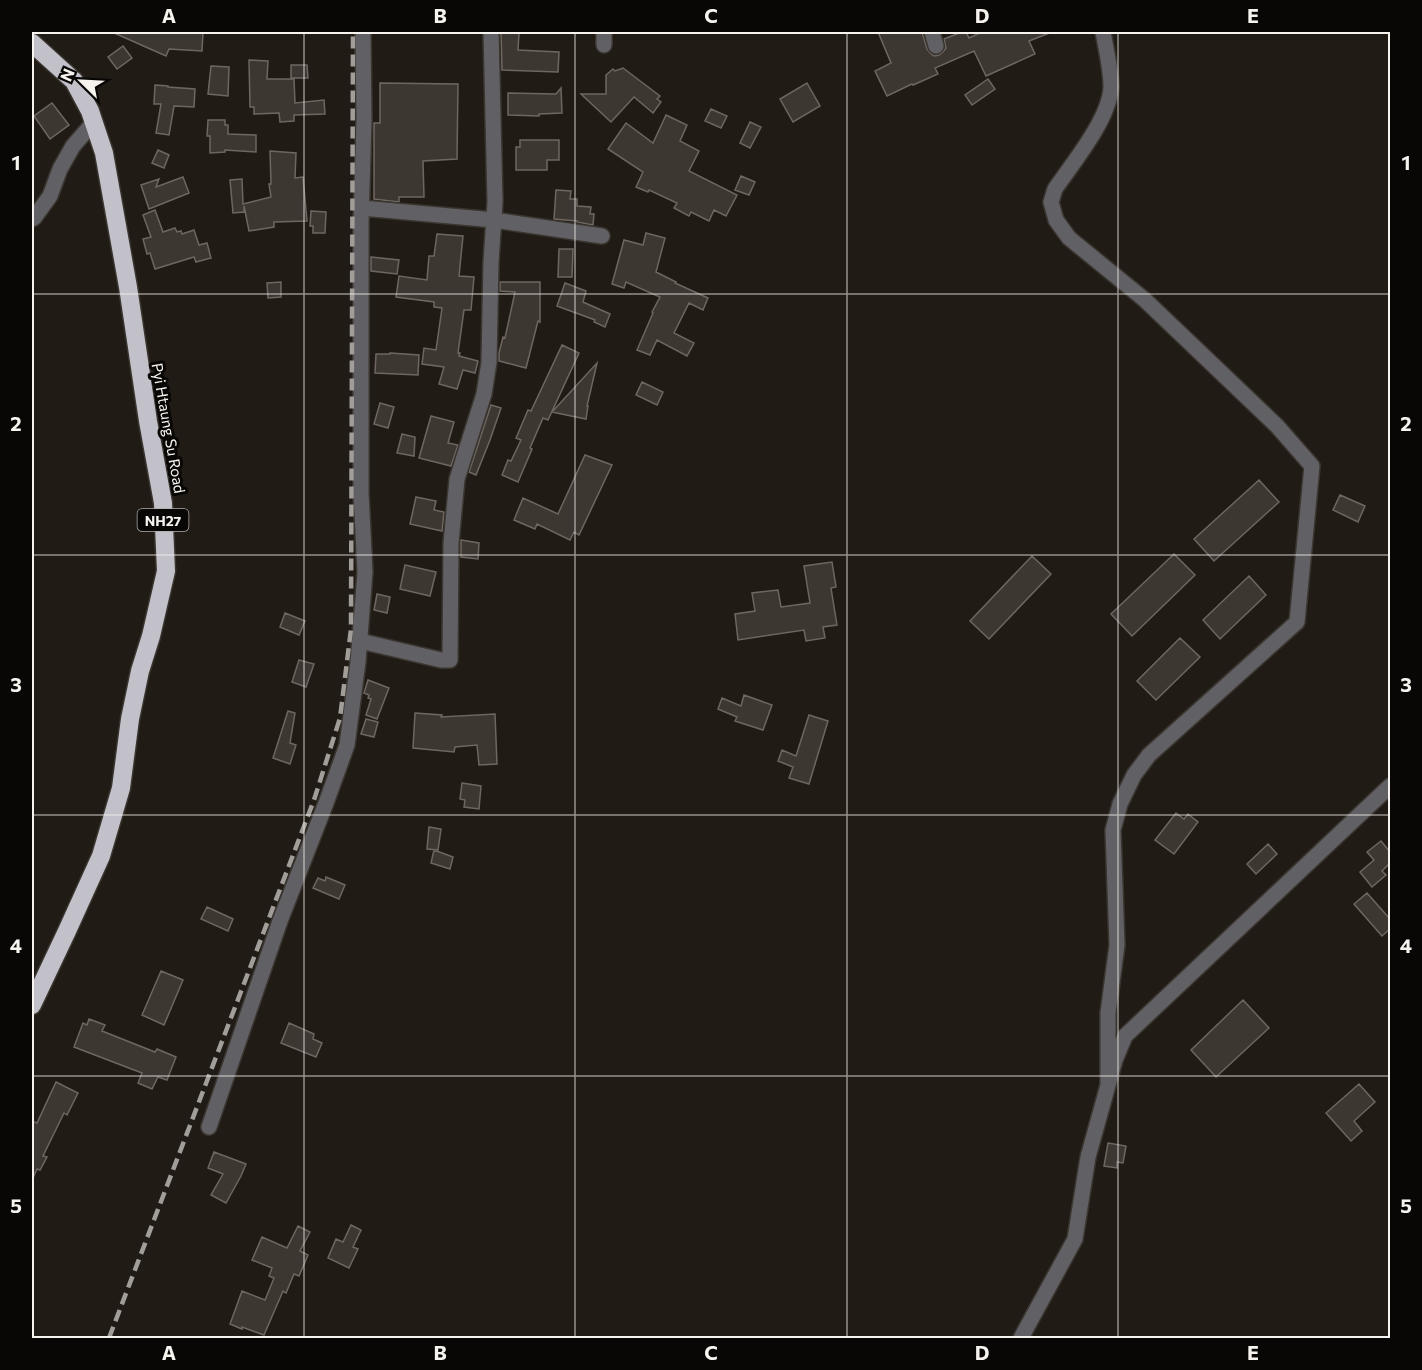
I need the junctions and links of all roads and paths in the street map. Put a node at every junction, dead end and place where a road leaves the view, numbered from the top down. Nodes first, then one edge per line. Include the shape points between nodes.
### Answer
1 (363, 32) edge
2 (491, 32) edge
3 (1103, 32) edge
4 (32, 43) edge
5 (94, 123) junction
6 (362, 208) junction
7 (32, 219) edge
8 (494, 220) junction
9 (602, 237) dead end
10 (360, 641) junction
11 (1390, 786) edge
12 (32, 1005) edge
13 (1108, 1084) junction
14 (209, 1127) dead end
15 (1022, 1338) edge

1 - 6 street
2 - 8 street
3 - 13 street via 1111,89 1103,118 1055,189 1052,202 1056,220 1069,238 1145,300 1277,426 1312,466 1297,622 1149,755 1120,804 1113,830 1117,945 1108,1013
4 - 5 highway, Pyi Htaung Su Road / NH27 via 74,81
5 - 7 street via 73,146 50,196
5 - 12 highway, Pyi Htaung Su Road / NH27 via 104,153 163,503 166,571 130,719 121,788 101,856
6 - 8 street
6 - 10 street via 361,493 365,572
8 - 9 street
8 - 10 street via 489,362 484,394 457,479 451,543 450,660
10 - 14 street via 347,745 280,921
11 - 13 street via 1125,1036
13 - 15 street via 1088,1158 1075,1239

